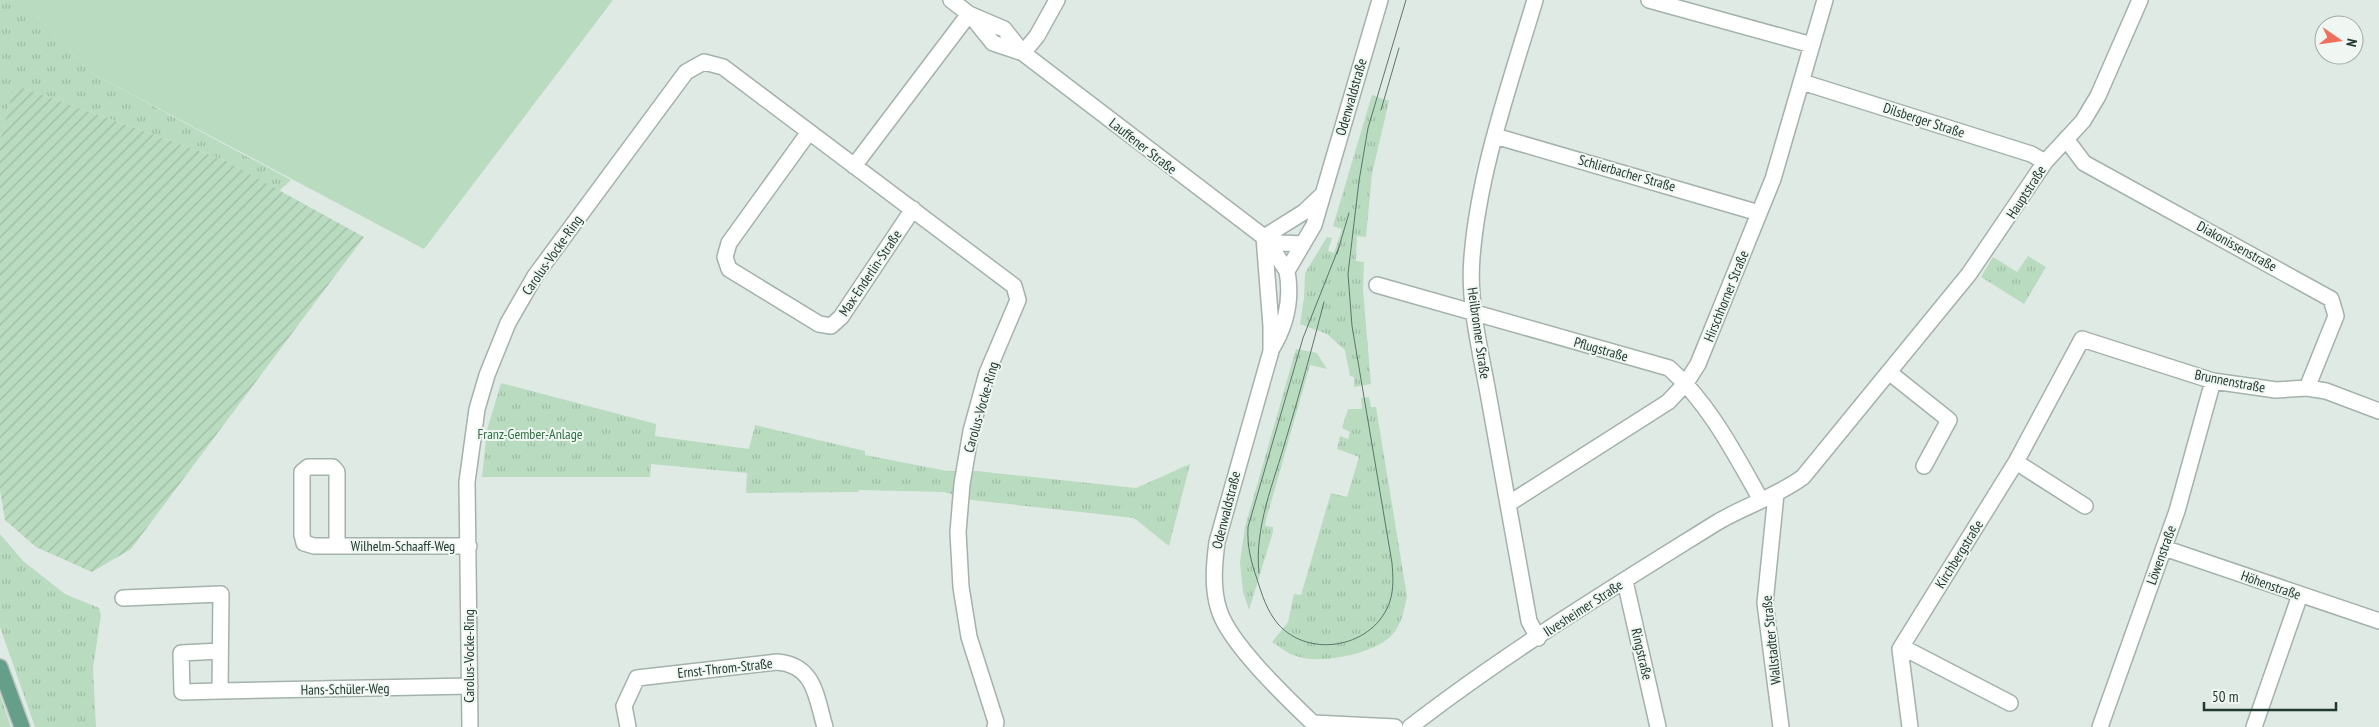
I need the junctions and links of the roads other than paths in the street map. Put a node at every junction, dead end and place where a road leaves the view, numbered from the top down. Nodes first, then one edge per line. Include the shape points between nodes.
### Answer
1 (951, 0) edge
2 (1057, 0) edge
3 (1380, 0) edge
4 (1535, 0) edge
5 (1649, 0) edge
6 (1826, 0) edge
7 (2140, 0) edge
8 (969, 14) junction
9 (1812, 45) junction
10 (1023, 53) junction
11 (1802, 82) junction
12 (809, 132) junction
13 (1495, 136) junction
14 (2066, 139) junction
15 (2045, 162) junction
16 (854, 166) junction
17 (1323, 194) junction
18 (913, 209) junction
19 (1760, 212) junction
20 (1264, 237) junction
21 (1302, 244) junction
22 (1287, 271) junction
23 (1377, 285) dead end
24 (1474, 313) junction
25 (2082, 339) joint
26 (1270, 351) junction
27 (1890, 373) junction
28 (2213, 381) junction
29 (1686, 382) junction
30 (2307, 388) junction
31 (2379, 411) edge
32 (2016, 462) junction
33 (1924, 466) dead end
34 (1776, 494) junction
35 (1761, 500) junction
36 (1508, 504) junction
37 (2085, 506) dead end
38 (337, 546) junction
39 (468, 546) junction
40 (2164, 548) junction
41 (1624, 581) junction
42 (2300, 595) junction
43 (123, 598) dead end
44 (2379, 621) edge
45 (1538, 638) junction
46 (1902, 646) junction
47 (220, 651) junction
48 (0, 667) edge
49 (470, 686) junction
50 (220, 691) junction
51 (2010, 703) dead end
52 (1315, 726) edge
53 (22, 727) edge
54 (470, 727) edge
55 (628, 727) edge
56 (825, 727) edge
57 (995, 727) edge
58 (1395, 727) edge
59 (1410, 727) edge
60 (1658, 727) edge
61 (1781, 727) edge
62 (1910, 727) edge
63 (2100, 727) edge
64 (2254, 727) edge

1 - 8 street, Lauffener Straße
2 - 10 street via 1037,36
3 - 17 street, Odenwaldstraße
4 - 13 street, Heilbronner Straße
5 - 9 street
6 - 9 street, Hirschhorner Straße
7 - 14 street, Hauptstraße via 2098,96 2083,121
8 - 10 street, Lauffener Straße via 993,43
8 - 16 street
9 - 11 street, Hirschhorner Straße
10 - 20 street, Lauffener Straße
11 - 15 street, Dilsberger Straße via 2031,154
11 - 19 street, Hirschhorner Straße
12 - 16 street, Carolus-Vocke-Ring
12 - 18 street, Max-Enderlin-Straße via 729,243 726,257 730,268 819,324 831,326 841,317
12 - 39 street, Carolus-Vocke-Ring via 724,67 704,62 686,72 535,276 508,323 477,408 467,482
13 - 19 street, Schlierbacher Straße
13 - 24 street, Heilbronner Straße via 1471,259
14 - 15 street, Hauptstraße
14 - 30 street, Diakonissenstraße via 2084,163 2331,299 2336,316
15 - 27 street, Hauptstraße via 1970,274
16 - 18 street, Carolus-Vocke-Ring
17 - 20 street via 1304,212
17 - 21 street, Odenwaldstraße via 1314,225
18 - 57 street, Carolus-Vocke-Ring via 1014,286 1018,300 988,373 971,431 958,532 961,587 969,637
19 - 29 street, Hirschhorner Straße via 1698,364
20 - 21 street via 1281,243
20 - 22 street
20 - 26 street, Odenwaldstraße
21 - 22 street, Odenwaldstraße
22 - 26 street, Odenwaldstraße via 1289,301 1282,331
23 - 24 street, Pflugstraße
24 - 29 street, Pflugstraße via 1669,368
24 - 36 street, Heilbronner Straße
25 - 28 street, Brunnenstraße
25 - 32 street, Kirchbergstraße
26 - 52 street, Odenwaldstraße via 1217,542 1215,589 1220,612 1236,642
27 - 33 street via 1949,420
27 - 34 street, Hauptstraße via 1803,478
28 - 30 street, Brunnenstraße via 2276,390
28 - 40 street, Löwenstraße
29 - 35 street, Pflugstraße via 1723,435
29 - 36 street, Hirschhorner Straße via 1668,402
30 - 31 street, Brunnenstraße via 2326,391
32 - 37 street
32 - 46 street, Kirchbergstraße
34 - 35 street, Hauptstraße
34 - 61 street, Wallstadter Straße via 1765,603
35 - 41 street, Ilvesheimer Straße via 1730,515
36 - 45 street, Heilbronner Straße via 1529,620
38 - 38 street, Wilhelm-Schaaff-Weg via 304,543 302,472 308,467 332,467 337,472
38 - 39 street, Wilhelm-Schaaff-Weg
39 - 49 street, Carolus-Vocke-Ring
40 - 42 street, Höhenstraße
40 - 63 street, Löwenstraße
41 - 45 street, Ilvesheimer Straße
41 - 60 street, Ringstraße
42 - 44 street, Höhenstraße
42 - 64 street
43 - 47 street via 221,594
45 - 59 street, Ilvesheimer Straße
46 - 51 street
46 - 62 street
47 - 50 street
47 - 50 street, Hans-Schüler-Weg via 180,652 182,692
48 - 53 main road
49 - 50 street, Hans-Schüler-Weg
49 - 54 street, Carolus-Vocke-Ring
52 - 58 street
55 - 56 street, Ernst-Throm-Straße via 624,706 637,678 778,662 792,663 807,676

